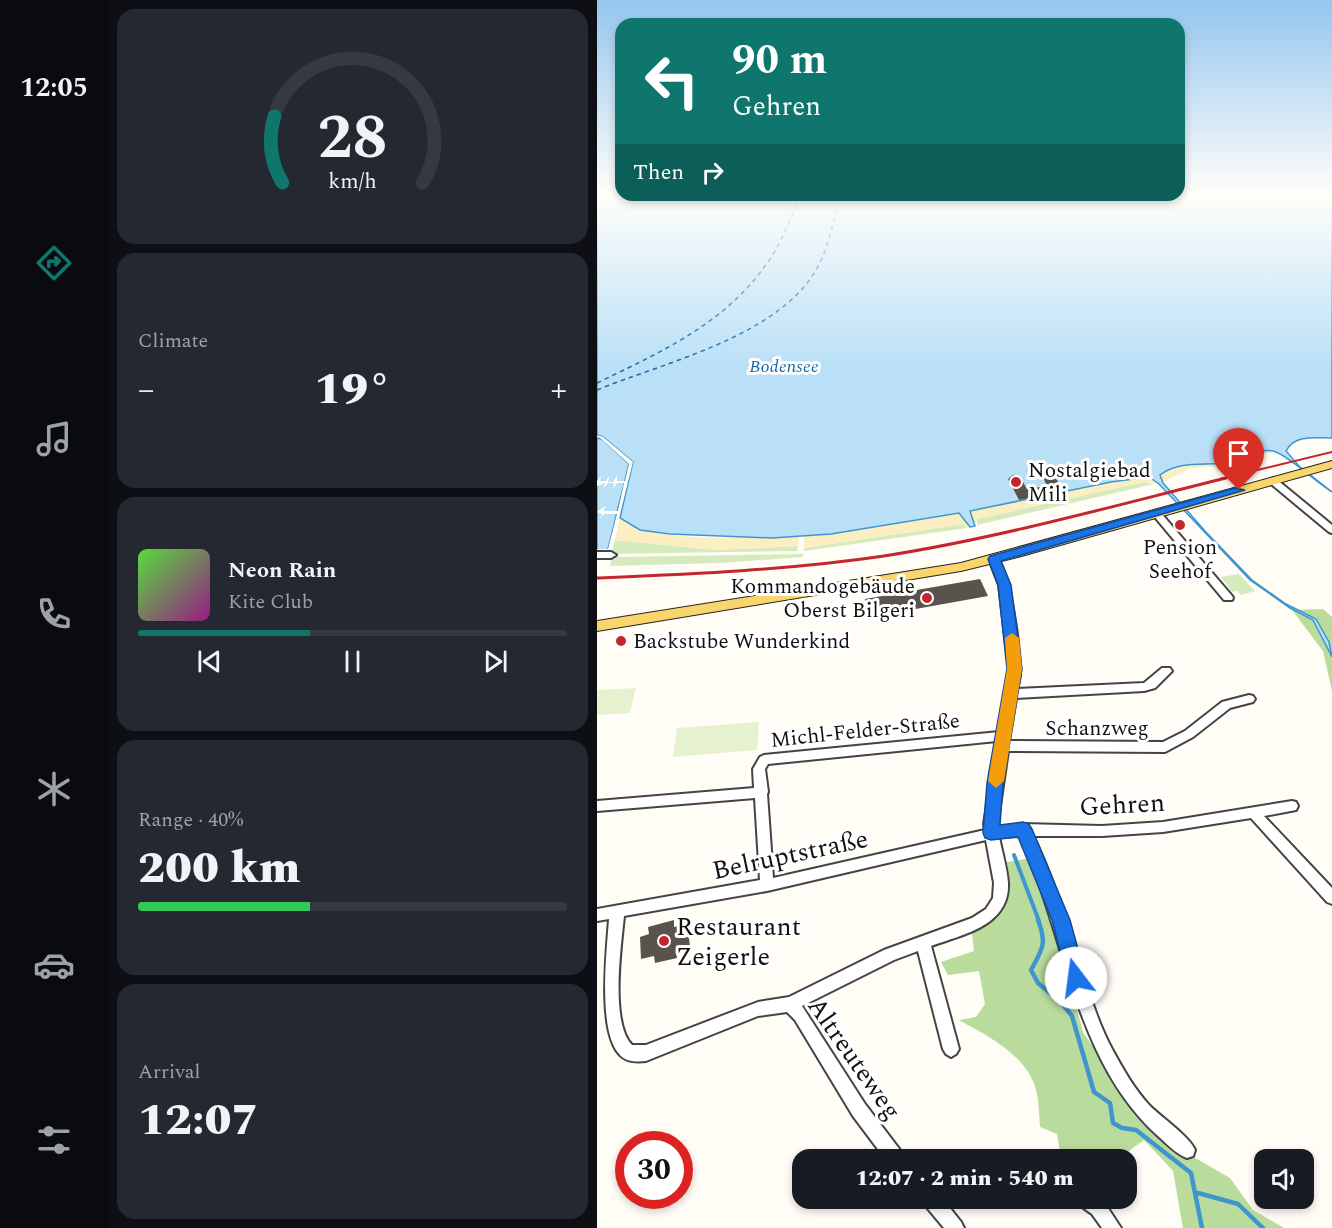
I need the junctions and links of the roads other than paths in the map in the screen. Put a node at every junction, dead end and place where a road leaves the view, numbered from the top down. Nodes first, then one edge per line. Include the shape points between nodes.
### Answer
1 (1332, 464) edge
2 (1273, 481) junction
3 (1157, 514) junction
4 (1332, 530) edge
5 (597, 555) edge
6 (610, 555) dead end
7 (994, 559) junction
8 (1228, 598) dead end
9 (597, 626) edge
10 (1166, 671) dead end
11 (1010, 694) junction
12 (1249, 699) dead end
13 (1003, 741) junction
14 (762, 792) junction
15 (597, 806) edge
16 (1292, 806) dead end
17 (1255, 814) junction
18 (1023, 829) junction
19 (991, 833) junction
20 (767, 885) junction
21 (1332, 898) edge
22 (618, 912) junction
23 (597, 915) edge
24 (923, 943) junction
25 (790, 1004) junction
26 (951, 1049) dead end
27 (889, 1149) edge
28 (1187, 1150) dead end
29 (941, 1209) edge
30 (1099, 1209) edge
31 (955, 1228) edge
32 (1112, 1228) edge

1 - 2 main road
2 - 3 main road
2 - 4 street
3 - 7 main road
3 - 8 street
5 - 6 street
7 - 9 main road
7 - 11 street via 1003,578 1009,618 1015,669
10 - 11 street via 1144,687
11 - 13 street
12 - 13 street, Schanzweg via 1226,705 1165,747 1053,748
13 - 14 street, Michl-Felder-Straße via 769,758 759,765
13 - 19 street
14 - 15 street
14 - 20 street, Michl-Felder-Straße
16 - 17 street, Gehren
17 - 18 street, Gehren via 1102,831
17 - 21 street
18 - 19 street, Gehren
18 - 28 street via 1061,920 1086,1004 1121,1081 1158,1125
19 - 20 street, Belruptstraße
19 - 24 street via 1001,883 996,907 977,923
20 - 22 street, Belruptstraße
22 - 23 street, Belruptstraße
22 - 25 street, Altreuteweg via 612,999 624,1049 634,1054 646,1053 758,1009
24 - 25 street via 889,955
24 - 26 street
25 - 27 street, Altreuteweg
29 - 31 street
30 - 32 street

